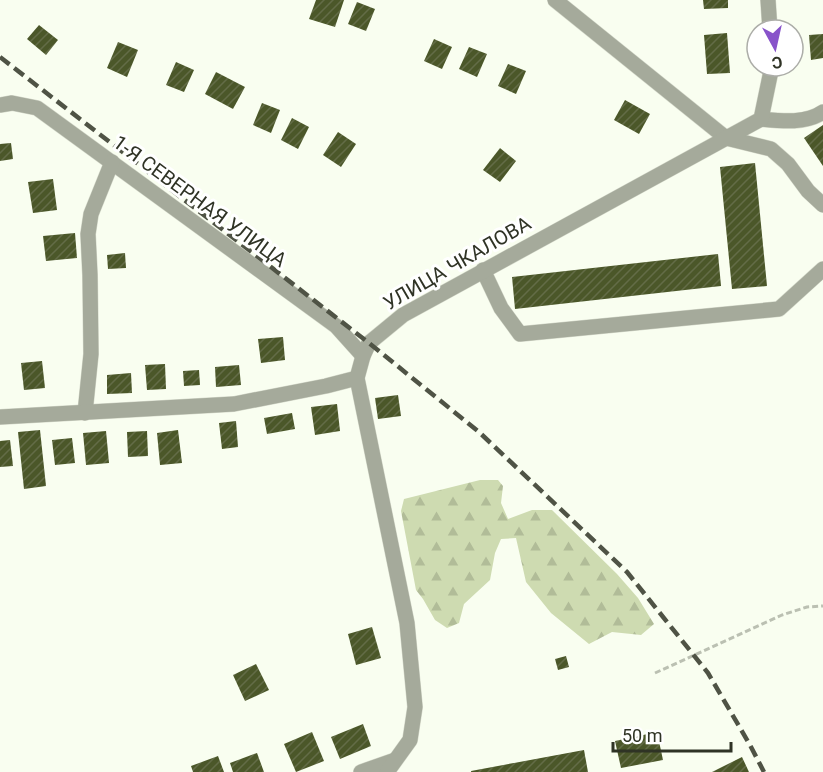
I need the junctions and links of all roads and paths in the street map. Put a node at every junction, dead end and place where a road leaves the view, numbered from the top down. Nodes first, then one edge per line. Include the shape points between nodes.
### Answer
1 (555, 0) edge
2 (768, 0) edge
3 (769, 18) edge
4 (770, 78) edge
5 (0, 105) edge
6 (823, 112) edge
7 (761, 119) junction
8 (726, 138) junction
9 (112, 162) junction
10 (823, 205) edge
11 (823, 269) edge
12 (483, 270) junction
13 (363, 356) junction
14 (357, 378) junction
15 (85, 413) junction
16 (0, 417) edge
17 (823, 606) edge
18 (655, 673) dead end
19 (391, 766) edge
20 (361, 772) edge

1 - 8 street
2 - 3 street
4 - 7 street
5 - 9 street, 1-Я СЕВЕРНАЯ УЛИЦА via 37,108
6 - 7 street via 788,121
7 - 8 street, УЛИЦА ЧКАЛОВА
8 - 10 street via 771,149
8 - 12 street, УЛИЦА ЧКАЛОВА
9 - 13 street, 1-Я СЕВЕРНАЯ УЛИЦА via 336,326
9 - 15 street via 91,214 88,234 90,354
11 - 12 street via 778,309 520,333 501,308
12 - 13 street, УЛИЦА ЧКАЛОВА via 403,315 369,343
13 - 14 street, УЛИЦА ЧКАЛОВА
14 - 15 street via 234,404
14 - 19 street, УЛИЦА ЧКАЛОВА via 407,623 415,708 410,741
15 - 16 street
17 - 18 path via 782,615
19 - 20 street

